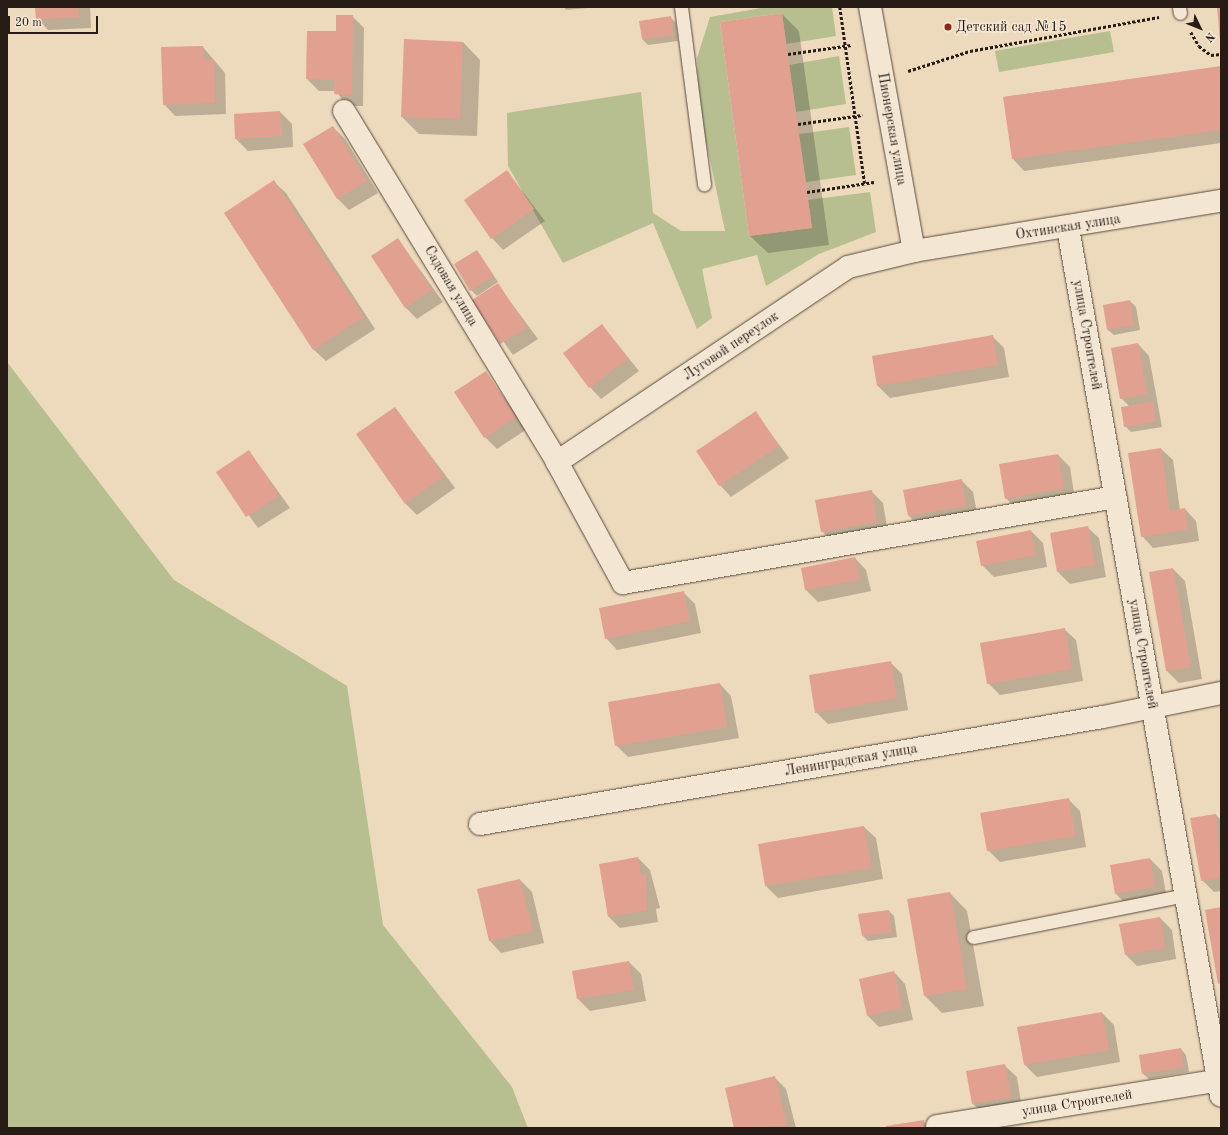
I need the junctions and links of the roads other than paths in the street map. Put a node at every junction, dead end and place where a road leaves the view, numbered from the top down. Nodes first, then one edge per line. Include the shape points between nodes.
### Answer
1 (681, 7) edge
2 (870, 7) edge
3 (344, 111) dead end
4 (704, 185) dead end
5 (1221, 201) edge
6 (1068, 228) junction
7 (914, 251) junction
8 (557, 462) junction
9 (1116, 497) junction
10 (1221, 693) edge
11 (1152, 704) junction
12 (480, 824) dead end
13 (1186, 895) junction
14 (973, 937) dead end
15 (1220, 1086) edge
16 (937, 1126) dead end

1 - 4 lane
2 - 7 street, Пионерская улица
3 - 8 street, Садовая улица
5 - 6 street, Охтинская улица
6 - 7 street, Охтинская улица
6 - 9 street, улица Строителей
7 - 8 street, Луговой переулок via 848,267
8 - 9 street, Садовая улица via 623,583
9 - 11 street, улица Строителей
10 - 11 street, Ленинградская улица
11 - 12 street, Ленинградская улица via 1095,718
11 - 13 street, улица Строителей
13 - 14 lane
13 - 15 street, улица Строителей
15 - 16 street, улица Строителей

